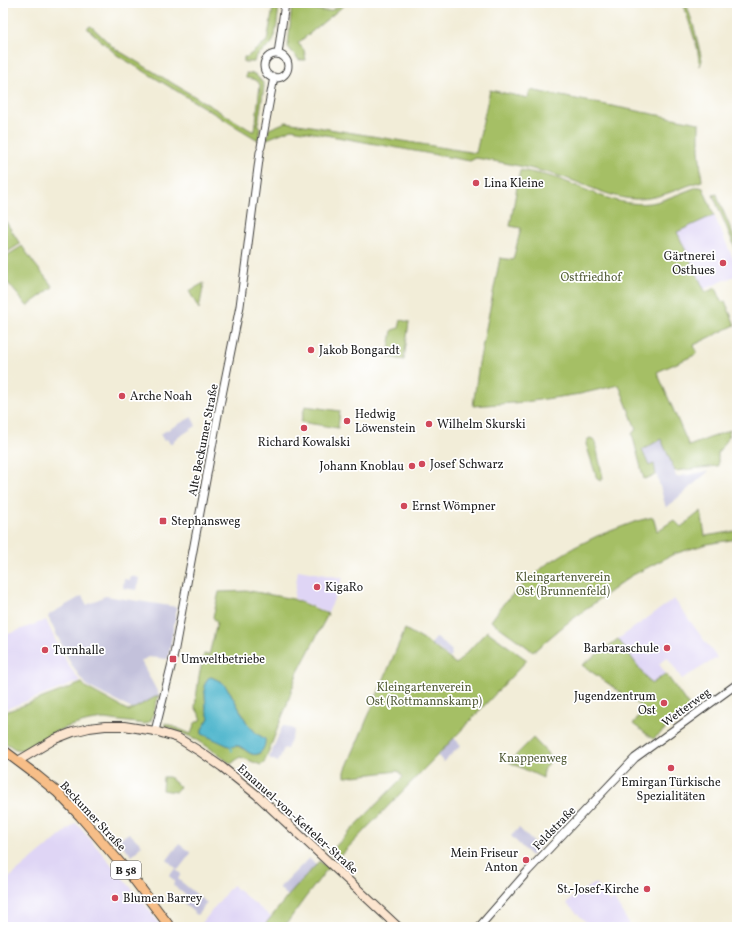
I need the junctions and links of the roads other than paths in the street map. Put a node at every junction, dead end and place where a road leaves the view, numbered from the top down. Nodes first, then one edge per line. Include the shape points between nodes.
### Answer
1 (285, 3) edge
2 (278, 54) junction
3 (274, 77) junction
4 (737, 684) edge
5 (156, 731) junction
6 (648, 748) joint
7 (3, 750) edge
8 (18, 761) junction
9 (170, 927) edge
10 (398, 927) edge
11 (479, 927) edge

1 - 2 street
2 - 3 street via 270,55 264,66 268,75
2 - 3 street via 287,61 288,69 281,77
3 - 5 street, Alte Beckumer Straße via 260,150 240,306 173,659
4 - 6 street, Wetterweg
5 - 8 main road, Emanuel-von-Ketteler-Straße via 124,726 89,728 55,739
5 - 10 main road, Emanuel-von-Ketteler-Straße via 178,738 222,767 290,826
6 - 11 street, Feldstraße via 635,758 541,857
7 - 8 main road, Beckumer Straße / B 58
8 - 9 main road, Beckumer Straße / B 58 via 57,792 80,816 133,878

